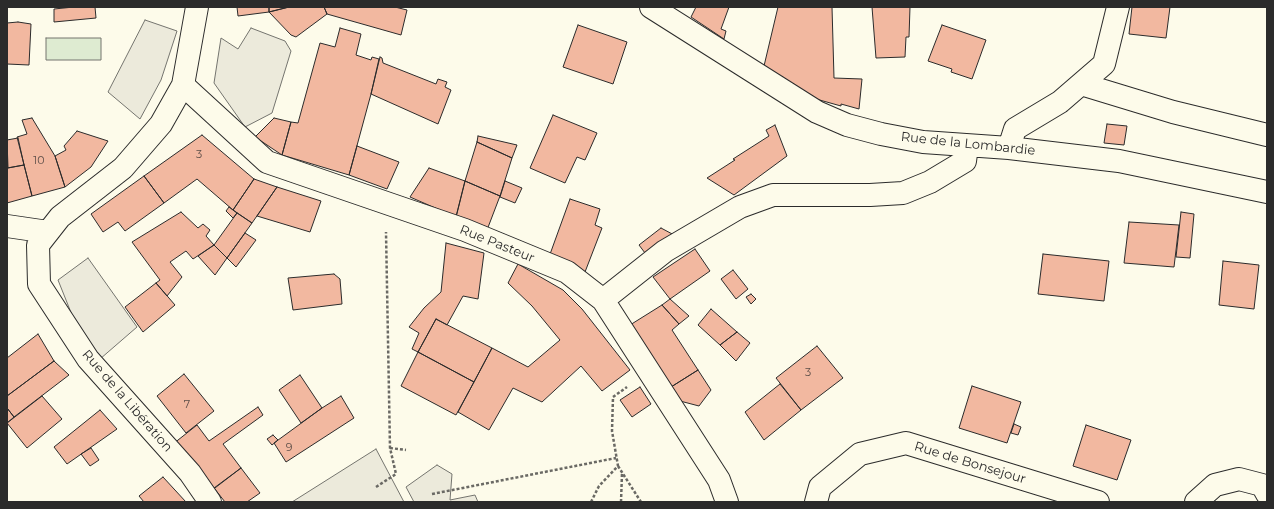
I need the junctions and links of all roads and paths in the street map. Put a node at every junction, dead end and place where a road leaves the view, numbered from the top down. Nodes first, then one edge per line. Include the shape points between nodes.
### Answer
1 (197, 7) edge
2 (651, 7) edge
3 (1118, 7) edge
4 (1081, 84) junction
5 (183, 85) junction
6 (1267, 134) edge
7 (967, 146) junction
8 (1009, 148) junction
9 (1267, 192) edge
10 (386, 203) junction
11 (7, 226) edge
12 (48, 232) junction
13 (603, 300) junction
14 (649, 370) junction
15 (390, 448) junction
16 (406, 450) dead end
17 (616, 458) junction
18 (618, 466) junction
19 (622, 473) junction
20 (376, 487) dead end
21 (432, 494) dead end
22 (1267, 494) edge
23 (210, 502) edge
24 (591, 502) edge
25 (621, 502) edge
26 (641, 502) edge
27 (727, 502) edge
28 (816, 502) edge
29 (1098, 502) edge
30 (1196, 502) edge

1 - 5 street, Rue de la Libération
2 - 7 street, Rue de la Lombardie via 817,112 847,125 881,134
3 - 4 street via 1104,64
4 - 6 street via 1173,112
4 - 8 street via 1060,102 1016,129
5 - 10 street, Rue Pasteur via 267,162
5 - 12 street, Rue de la Libération via 162,124 124,168 60,217
7 - 8 street, Rue de la Lombardie
7 - 13 street via 965,160 930,182 902,193 774,195 740,207 665,251
8 - 9 street, Rue de la Lombardie via 1119,161
10 - 13 street, Rue Pasteur via 465,230 567,272
10 - 15 path
11 - 12 street
12 - 23 street, Rue de la Libération via 38,245 39,284 88,359 190,473
13 - 14 street, Rue Pasteur
14 - 17 path via 613,397 612,432
14 - 27 street, Rue Pasteur via 718,480
15 - 16 path
15 - 20 path via 396,474
17 - 18 path
17 - 21 path
18 - 19 path
18 - 24 path via 599,486
19 - 25 path
19 - 26 path
22 - 30 street via 1262,485 1239,480 1215,485
28 - 29 street, Rue de Bonsejour via 820,487 860,454 906,444

